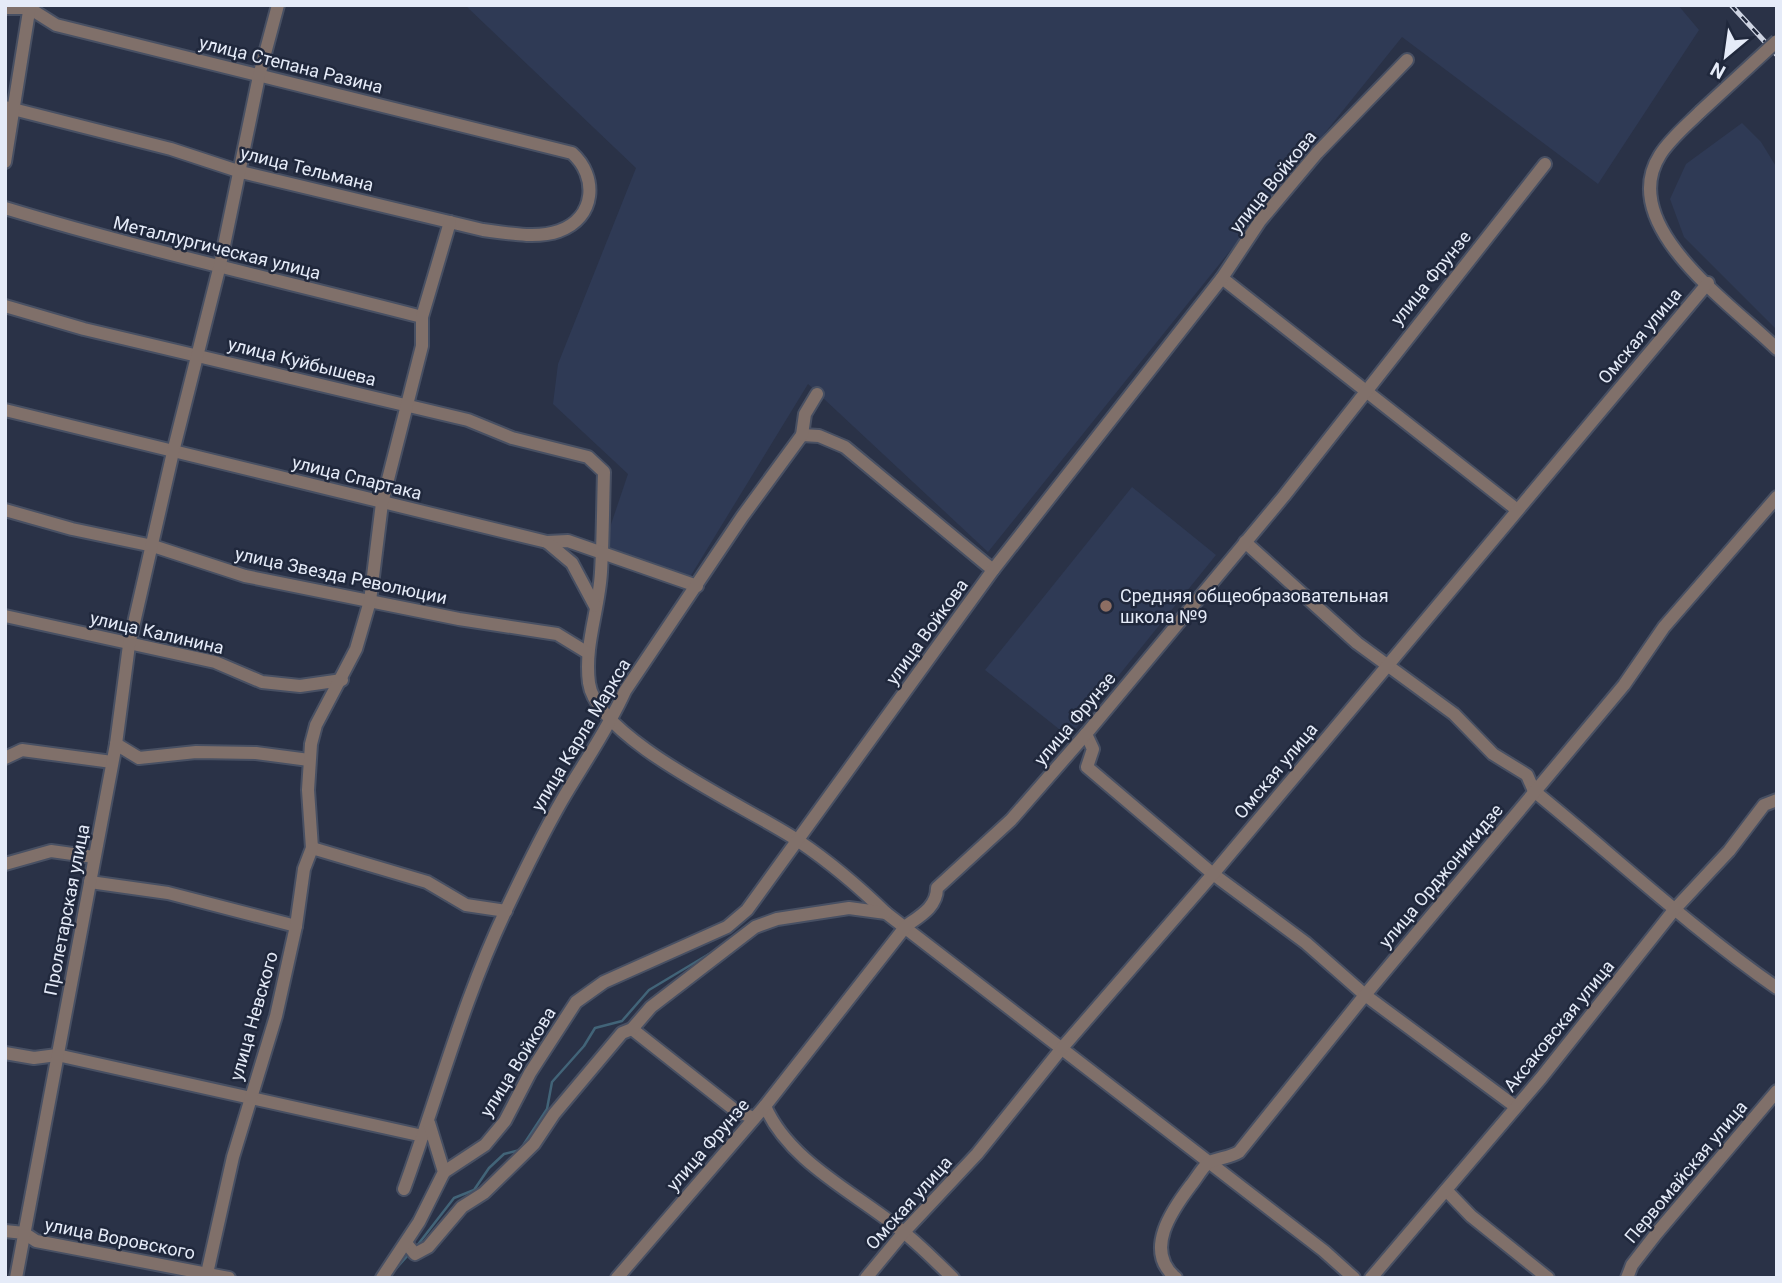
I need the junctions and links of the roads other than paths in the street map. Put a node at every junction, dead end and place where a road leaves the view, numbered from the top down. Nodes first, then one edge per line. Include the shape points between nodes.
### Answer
1 (278, 5) edge
2 (29, 7) edge
3 (5, 8) edge
4 (1777, 41) edge
5 (1407, 61) dead end
6 (259, 76) junction
7 (10, 108) edge
8 (5, 162) edge
9 (1545, 164) dead end
10 (241, 172) junction
11 (590, 199) joint
12 (5, 208) edge
13 (450, 222) junction
14 (220, 265) junction
15 (1222, 278) junction
16 (1707, 283) junction
17 (5, 306) edge
18 (422, 317) junction
19 (1777, 349) edge
20 (197, 355) junction
21 (1365, 388) junction
22 (817, 394) dead end
23 (409, 406) junction
24 (5, 410) edge
25 (802, 435) junction
26 (173, 452) junction
27 (1777, 497) edge
28 (382, 503) junction
29 (1516, 509) junction
30 (5, 510) edge
31 (547, 542) junction
32 (1245, 542) junction
33 (153, 546) junction
34 (600, 553) junction
35 (993, 570) junction
36 (697, 586) junction
37 (370, 601) junction
38 (595, 606) junction
39 (5, 616) edge
40 (129, 645) junction
41 (588, 653) junction
42 (1389, 664) junction
43 (342, 680) junction
44 (612, 720) junction
45 (1086, 734) junction
46 (116, 744) junction
47 (5, 758) edge
48 (309, 760) junction
49 (112, 762) junction
50 (1534, 791) junction
51 (1777, 800) edge
52 (799, 841) junction
53 (313, 848) junction
54 (94, 857) junction
55 (5, 864) edge
56 (1213, 874) junction
57 (90, 882) junction
58 (1674, 910) junction
59 (506, 911) junction
60 (886, 913) junction
61 (296, 926) junction
62 (906, 926) junction
63 (1777, 988) edge
64 (1365, 995) junction
65 (632, 1029) junction
66 (1062, 1048) junction
67 (5, 1053) edge
68 (57, 1055) junction
69 (1777, 1091) edge
70 (250, 1097) junction
71 (765, 1106) junction
72 (1516, 1107) junction
73 (754, 1118) junction
74 (426, 1130) junction
75 (1209, 1163) junction
76 (444, 1172) junction
77 (404, 1189) dead end
78 (1446, 1190) junction
79 (5, 1231) edge
80 (904, 1232) junction
81 (24, 1233) junction
82 (410, 1248) junction
83 (1629, 1271) edge
84 (206, 1276) edge
85 (16, 1278) edge
86 (229, 1278) edge
87 (382, 1278) edge
88 (617, 1278) edge
89 (866, 1278) edge
90 (953, 1278) edge
91 (1176, 1278) edge
92 (1354, 1278) edge
93 (1371, 1278) edge
94 (1548, 1278) edge
95 (1616, 1278) edge

1 - 6 street, Пролетарская улица
2 - 3 street
2 - 6 street, улица Степана Разина via 55,25
2 - 7 street
4 - 16 street, bridge via 1659,155 1650,178 1650,202 1659,230
5 - 15 street, улица Войкова via 1317,153 1260,221
6 - 10 street, Пролетарская улица
6 - 11 street, улица Степана Разина via 572,153 590,176
7 - 8 street
7 - 10 street, улица Тельмана
9 - 21 street, улица Фрунзе
10 - 13 street, улица Тельмана
10 - 14 street, Пролетарская улица
11 - 13 street, улица Тельмана via 570,226 557,232 514,234
12 - 14 street, Металлургическая улица via 125,245
13 - 18 street, улица Невского
14 - 18 street, Металлургическая улица
14 - 20 street, Пролетарская улица
15 - 21 street
15 - 35 street, улица Войкова
16 - 19 street
16 - 29 street, Омская улица
17 - 20 street, улица Куйбышева
18 - 23 street, улица Невского via 422,346
20 - 23 street, улица Куйбышева
20 - 26 street, Пролетарская улица
21 - 29 street
21 - 32 street, улица Фрунзе
22 - 25 street, улица Карла Маркса via 805,414
23 - 28 street, улица Невского
23 - 34 street, улица Куйбышева via 589,457 604,472
24 - 26 street, улица Спартака
25 - 35 street via 819,436 845,447
25 - 36 street, улица Карла Маркса
26 - 28 street, улица Спартака
26 - 33 street, Пролетарская улица
27 - 50 street, улица Орджоникидзе via 1664,627 1624,685
28 - 31 street, улица Спартака
28 - 37 street, улица Невского
29 - 42 street, Омская улица
30 - 33 street, улица Звезда Революции
31 - 34 street, улица Спартака via 568,541
31 - 38 street via 572,563
32 - 42 street via 1357,643
32 - 45 street, улица Фрунзе
33 - 37 street, улица Звезда Революции via 245,576
33 - 40 street, Пролетарская улица
34 - 36 street, улица Спартака
34 - 38 street
35 - 52 street, улица Войкова
36 - 44 street, улица Карла Маркса via 625,691
37 - 41 street, улица Звезда Революции via 557,634
37 - 43 street, улица Невского
38 - 41 street
39 - 40 street, улица Калинина
40 - 43 street, улица Калинина via 215,662 262,682 300,686
40 - 46 street, Пролетарская улица
41 - 44 street via 589,685 597,704
42 - 50 street via 1454,714 1493,754 1527,775
42 - 56 street, Омская улица
43 - 48 street, улица Невского via 316,724
44 - 52 street via 694,784
44 - 59 street, улица Карла Маркса via 560,803
45 - 56 street via 1093,749 1087,767
45 - 62 street, улица Фрунзе via 1011,820 936,888 932,905
46 - 48 street via 139,758 196,752
46 - 49 street, Пролетарская улица
47 - 49 street via 22,750
48 - 53 street, улица Невского
49 - 54 street, Пролетарская улица
50 - 58 street
50 - 64 street, улица Орджоникидзе
51 - 58 street, Аксаковская улица via 1765,805 1729,852
52 - 60 street
52 - 76 street, улица Войкова via 747,911 727,927 604,982 576,1002 505,1121 485,1144
53 - 59 street via 427,882 466,905
53 - 61 street, улица Невского via 304,869
54 - 55 street via 51,851
54 - 57 street, Пролетарская улица
56 - 64 street via 1306,943
56 - 66 street, Омская улица
57 - 61 street via 168,893
57 - 68 street, Пролетарская улица
58 - 63 street
58 - 72 street, Аксаковская улица
59 - 74 street, улица Карла Маркса via 471,992
60 - 62 street
60 - 65 street via 849,908 755,927 651,1007
61 - 70 street, улица Невского via 276,1016
62 - 66 street
62 - 71 street, улица Фрунзе
64 - 72 street
64 - 75 street, улица Орджоникидзе via 1239,1152
65 - 73 street via 736,1111
65 - 82 street via 622,1033 586,1074 534,1144 484,1193 461,1207 428,1247
66 - 75 street
66 - 80 street, Омская улица via 977,1154
67 - 68 street via 34,1058
68 - 70 street
68 - 81 street, Пролетарская улица
69 - 83 street, Первомайская улица
70 - 74 street
70 - 84 street, улица Невского
71 - 73 street, улица Фрунзе
71 - 80 street via 774,1127 790,1145
72 - 78 street, Аксаковская улица
73 - 88 street, улица Фрунзе
74 - 76 street
74 - 77 street, улица Карла Маркса
75 - 91 street via 1169,1215 1162,1234 1164,1260
75 - 92 street
76 - 82 street
78 - 93 street, Аксаковская улица
78 - 94 street
79 - 81 street, улица Воровского
80 - 89 street, Омская улица
80 - 90 street
81 - 84 street, улица Воровского via 36,1241
81 - 85 street, Пролетарская улица
82 - 87 street
83 - 95 street, Первомайская улица
84 - 86 street, улица Воровского

